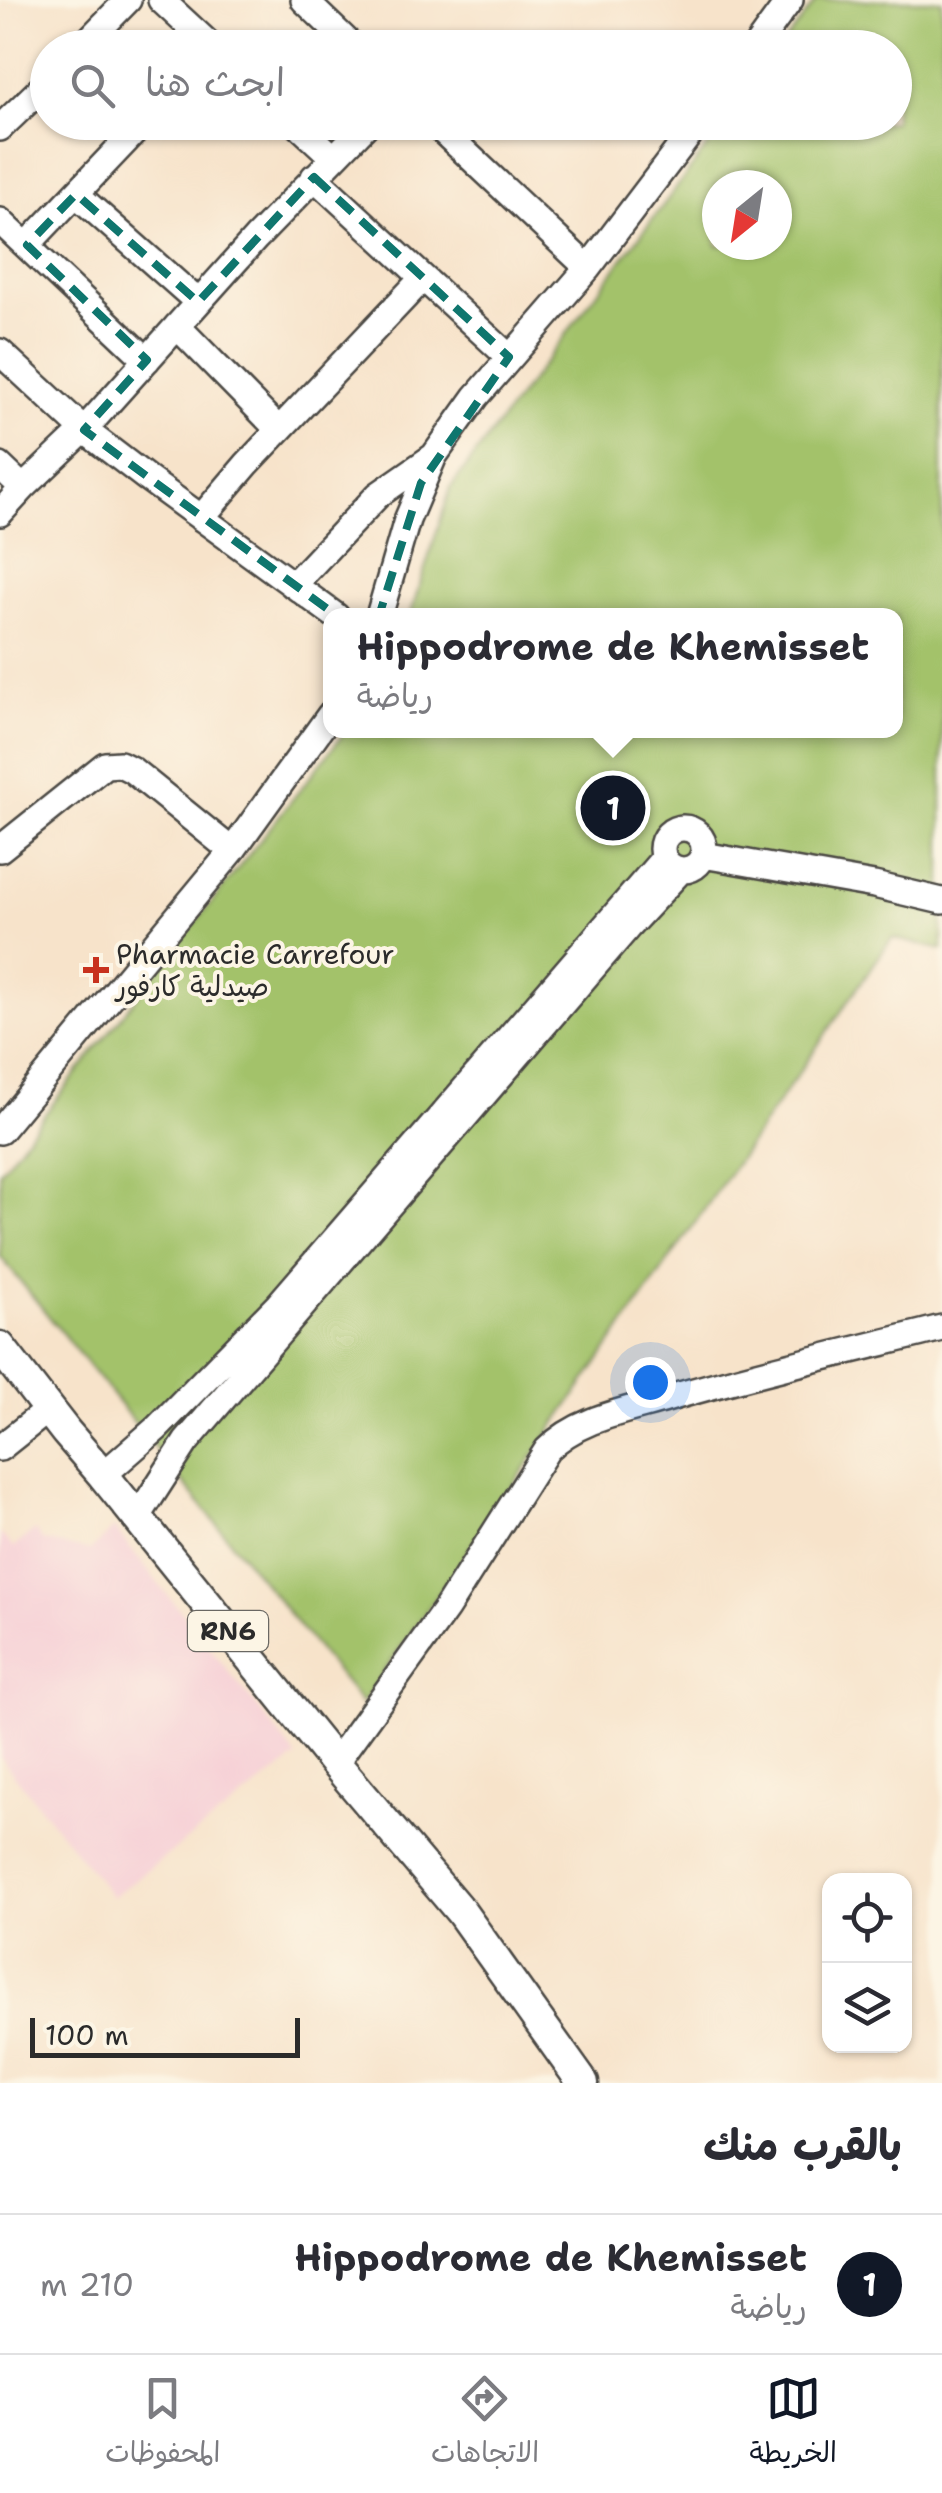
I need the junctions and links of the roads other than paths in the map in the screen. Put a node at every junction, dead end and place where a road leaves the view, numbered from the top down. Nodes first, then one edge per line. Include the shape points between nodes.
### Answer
1 (128, 0) edge
2 (161, 0) edge
3 (304, 0) edge
4 (790, 0) edge
5 (99, 30) edge
6 (194, 30) edge
7 (335, 30) edge
8 (768, 30) edge
9 (30, 99) edge
10 (0, 128) edge
11 (127, 140) edge
12 (314, 140) edge
13 (352, 140) edge
14 (452, 140) edge
15 (686, 140) edge
16 (334, 158) junction
17 (314, 177) junction
18 (76, 194) junction
19 (0, 222) edge
20 (27, 245) junction
21 (588, 268) junction
22 (422, 279) junction
23 (198, 302) junction
24 (177, 326) junction
25 (0, 352) edge
26 (509, 357) junction
27 (147, 360) junction
28 (84, 430) junction
29 (279, 430) junction
30 (434, 456) junction
31 (0, 466) edge
32 (23, 488) junction
33 (0, 513) edge
34 (201, 518) junction
35 (293, 585) junction
36 (325, 608) edge
37 (381, 608) edge
38 (323, 725) edge
39 (0, 849) edge
40 (232, 851) junction
41 (703, 855) junction
42 (672, 864) junction
43 (942, 900) edge
44 (0, 1131) edge
45 (942, 1328) edge
46 (0, 1347) edge
47 (49, 1409) junction
48 (0, 1448) edge
49 (103, 1475) junction
50 (137, 1518) junction
51 (336, 1763) junction
52 (583, 2083) edge

1 - 5 street
2 - 6 street
3 - 7 street
4 - 8 street
9 - 10 street
11 - 18 street
12 - 16 street
13 - 16 street
14 - 21 street
15 - 21 street
16 - 17 street
17 - 22 street
17 - 23 street
18 - 20 street
18 - 23 street
19 - 20 street
20 - 27 street
21 - 26 street
22 - 26 street
22 - 29 street
23 - 24 street
24 - 27 street
24 - 29 street
25 - 28 street
26 - 30 street
27 - 28 street
28 - 32 street
28 - 34 street
29 - 34 street
30 - 35 street via 378,495
30 - 37 street
31 - 32 street
32 - 33 street
34 - 35 street
35 - 36 street
38 - 40 street
39 - 40 street via 105,765 120,764
40 - 44 street
41 - 42 street via 694,866
41 - 42 street via 701,838 680,828 663,841
41 - 43 street
42 - 49 street via 278,1305
42 - 50 street via 628,926 186,1442
45 - 51 street via 742,1376 561,1436
46 - 47 main road, RN6
47 - 48 street
47 - 49 main road, RN6
49 - 50 main road, RN6
50 - 51 main road, RN6
51 - 52 main road, RN6 via 462,1912

